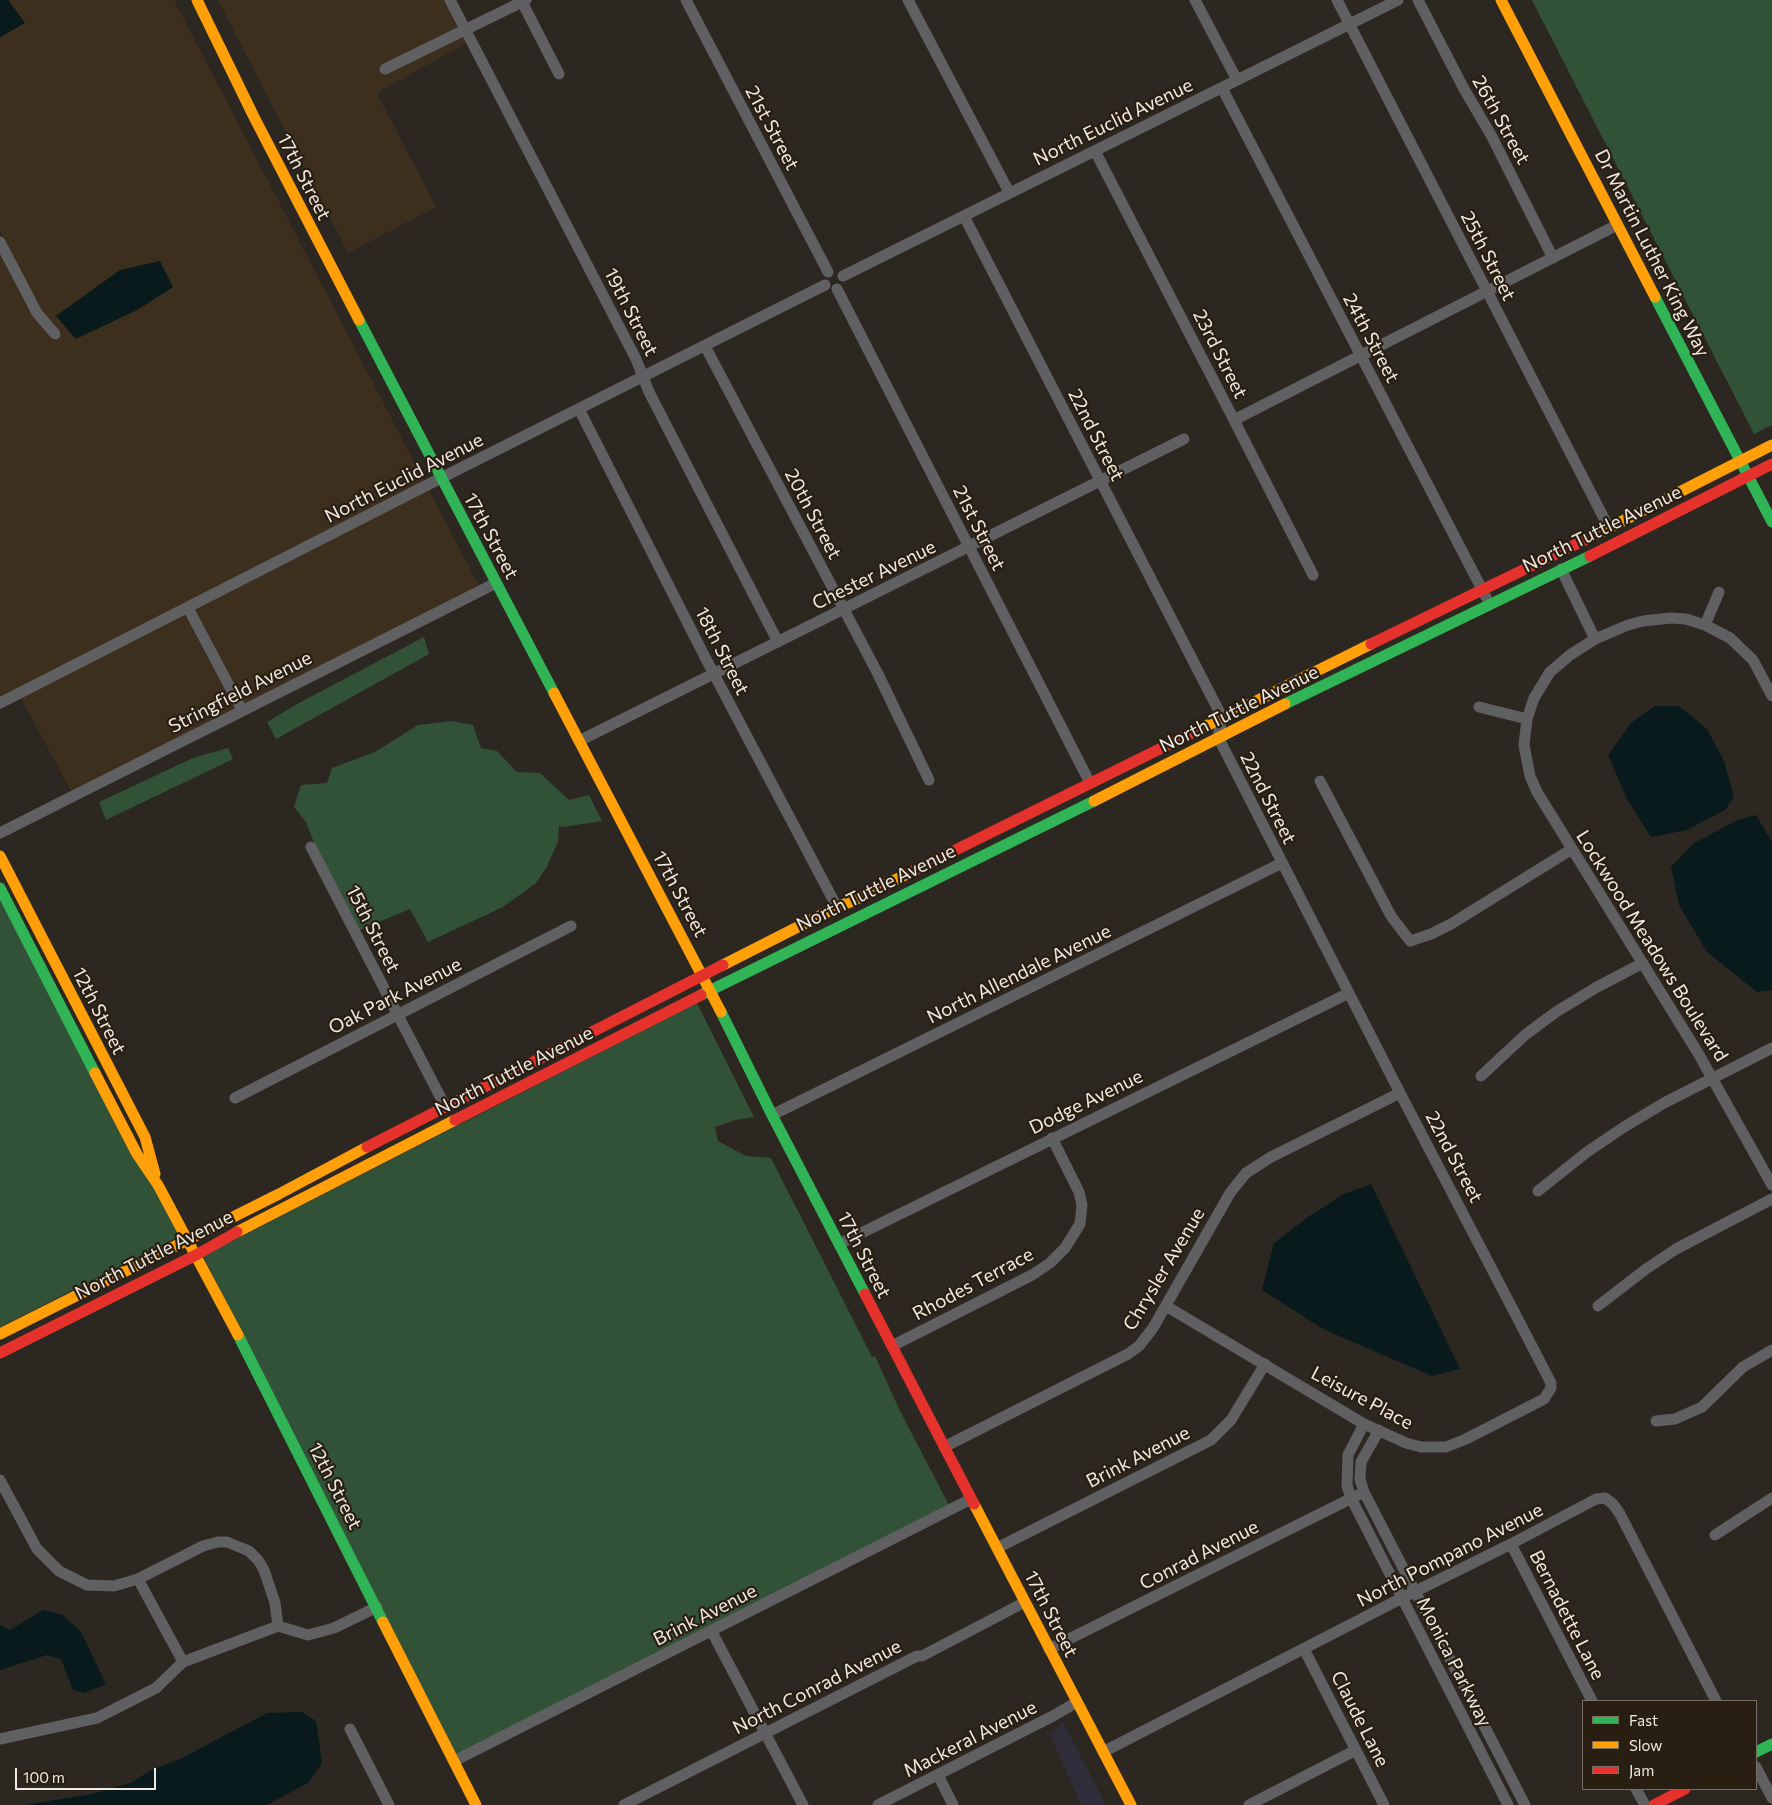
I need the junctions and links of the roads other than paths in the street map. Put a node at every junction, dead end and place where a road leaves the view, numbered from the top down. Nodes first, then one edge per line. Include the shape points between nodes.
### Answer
1 (197, 0) edge
2 (450, 0) edge
3 (686, 0) edge
4 (908, 0) edge
5 (1195, 0) edge
6 (1337, 0) edge
7 (1398, 0) edge
8 (1418, 0) edge
9 (1501, 0) edge
10 (524, 1) edge
11 (1349, 24) junction
12 (465, 30) junction
13 (385, 68) dead end
14 (559, 74) dead end
15 (1237, 80) junction
16 (1222, 88) junction
17 (1094, 151) junction
18 (1009, 192) junction
19 (964, 216) junction
20 (1617, 226) junction
21 (0, 242) edge
22 (1552, 258) junction
23 (828, 272) junction
24 (843, 276) junction
25 (831, 287) junction
26 (1487, 291) junction
27 (55, 334) dead end
28 (705, 346) junction
29 (1360, 356) junction
30 (643, 377) junction
31 (579, 409) junction
32 (1234, 420) junction
33 (1184, 439) dead end
34 (1772, 445) edge
35 (1741, 461) junction
36 (1772, 464) edge
37 (1749, 477) junction
38 (441, 478) junction
39 (1100, 482) junction
40 (1772, 522) edge
41 (1609, 528) junction
42 (970, 547) junction
43 (1561, 569) junction
44 (1312, 575) dead end
45 (496, 583) junction
46 (1482, 590) junction
47 (1719, 592) dead end
48 (1489, 604) junction
49 (188, 608) junction
50 (843, 610) junction
51 (1705, 625) junction
52 (1595, 639) junction
53 (778, 642) junction
54 (714, 674) junction
55 (1772, 696) edge
56 (0, 703) edge
57 (1479, 707) dead end
58 (242, 710) junction
59 (1222, 716) junction
60 (1527, 719) junction
61 (1218, 737) junction
62 (580, 742) junction
63 (929, 780) dead end
64 (1320, 781) dead end
65 (1090, 783) junction
66 (0, 832) edge
67 (311, 847) dead end
68 (1572, 849) junction
69 (0, 856) edge
70 (1282, 863) junction
71 (0, 888) edge
72 (836, 908) junction
73 (571, 926) dead end
74 (1643, 963) junction
75 (703, 976) junction
76 (710, 991) junction
77 (1349, 993) junction
78 (397, 1014) junction
79 (1772, 1048) edge
80 (1481, 1076) dead end
81 (1713, 1078) junction
82 (1400, 1093) junction
83 (235, 1098) dead end
84 (445, 1106) junction
85 (772, 1116) junction
86 (1052, 1138) junction
87 (1772, 1184) edge
88 (158, 1185) junction
89 (1538, 1191) dead end
90 (1772, 1199) edge
91 (188, 1240) junction
92 (839, 1244) junction
93 (196, 1255) junction
94 (1166, 1306) junction
95 (1598, 1306) dead end
96 (52, 1308) junction
97 (0, 1334) edge
98 (0, 1343) edge
99 (892, 1346) junction
100 (1772, 1350) edge
101 (0, 1354) edge
102 (1265, 1364) junction
103 (1549, 1394) joint
104 (1656, 1421) dead end
105 (1364, 1424) junction
106 (1379, 1430) junction
107 (944, 1447) junction
108 (0, 1480) edge
109 (1364, 1492) junction
110 (1351, 1498) junction
111 (1772, 1498) edge
112 (972, 1499) junction
113 (1715, 1535) dead end
114 (1511, 1544) junction
115 (997, 1548) junction
116 (138, 1579) junction
117 (1416, 1592) junction
118 (1402, 1598) junction
119 (1025, 1602) junction
120 (377, 1606) junction
121 (278, 1626) junction
122 (712, 1632) junction
123 (1049, 1649) junction
124 (1304, 1649) junction
125 (183, 1662) junction
126 (1591, 1700) edge
127 (1715, 1700) edge
128 (1077, 1702) junction
129 (350, 1729) dead end
130 (765, 1733) junction
131 (0, 1739) edge
132 (1772, 1744) edge
133 (1356, 1750) junction
134 (1103, 1752) junction
135 (1757, 1752) edge
136 (454, 1761) junction
137 (1757, 1769) edge
138 (938, 1774) junction
139 (1637, 1790) edge
140 (1683, 1790) edge
141 (1772, 1798) edge
142 (389, 1805) edge
143 (476, 1805) edge
144 (624, 1805) edge
145 (803, 1805) edge
146 (878, 1805) edge
147 (954, 1805) edge
148 (1131, 1805) edge
149 (1249, 1805) edge
150 (1384, 1805) edge
151 (1508, 1805) edge
152 (1525, 1805) edge
153 (1645, 1805) edge
154 (1654, 1805) edge

1 - 38 main road, 17th Street
2 - 12 street, 19th Street
3 - 23 street, 21st Street
4 - 18 street
5 - 15 street
6 - 11 street, 25th Street
7 - 11 street, North Euclid Avenue
8 - 22 street, 26th Street
9 - 20 main road, Dr Martin Luther King Way
10 - 12 street
10 - 14 street
11 - 15 street, North Euclid Avenue
11 - 26 street, 25th Street
12 - 13 street
12 - 30 street, 19th Street
15 - 16 street, North Euclid Avenue
16 - 17 street, North Euclid Avenue
16 - 29 street, 24th Street
17 - 18 street, North Euclid Avenue
17 - 32 street, 23rd Street
18 - 19 street, North Euclid Avenue
19 - 24 street, North Euclid Avenue
19 - 39 street, 22nd Street
20 - 22 street
20 - 35 main road, Dr Martin Luther King Way
21 - 27 street via 37,313
22 - 26 street
23 - 24 street
23 - 25 street
24 - 25 street
25 - 28 street, North Euclid Avenue
25 - 42 street, 21st Street
26 - 29 street
26 - 41 street, 25th Street
28 - 30 street, North Euclid Avenue
28 - 50 street, 20th Street
29 - 32 street
29 - 46 street, 24th Street
30 - 31 street, North Euclid Avenue
30 - 53 street, 19th Street
31 - 38 street, North Euclid Avenue
31 - 54 street, 18th Street
32 - 44 street, 23rd Street
33 - 39 street, Chester Avenue
34 - 35 main road, North Tuttle Avenue
35 - 37 main road, Dr Martin Luther King Way
35 - 41 main road, North Tuttle Avenue
36 - 37 main road, North Tuttle Avenue
37 - 40 main road, Dr Martin Luther King Way
37 - 43 main road, North Tuttle Avenue
38 - 45 main road, 17th Street
38 - 49 street, North Euclid Avenue
39 - 42 street, Chester Avenue
39 - 59 street, 22nd Street
41 - 46 main road, North Tuttle Avenue
42 - 50 street, Chester Avenue
42 - 65 street, 21st Street
43 - 48 main road, North Tuttle Avenue
43 - 52 street
45 - 58 street, Stringfield Avenue
45 - 62 main road, 17th Street
46 - 48 street, 24th Street
46 - 59 main road, North Tuttle Avenue
47 - 51 street
48 - 61 main road, North Tuttle Avenue
49 - 56 street, North Euclid Avenue
49 - 58 street
50 - 53 street, Chester Avenue
50 - 63 street, 20th Street
51 - 52 street, Lockwood Meadows Boulevard via 1686,620 1654,619 1628,625
51 - 55 street, Lockwood Meadows Boulevard via 1730,638 1746,653
52 - 60 street, Lockwood Meadows Boulevard via 1550,672 1534,698
53 - 54 street, Chester Avenue
54 - 62 street, Chester Avenue
54 - 72 street, 18th Street
57 - 60 street
58 - 66 street, Stringfield Avenue
59 - 61 street, 22nd Street
59 - 65 main road, North Tuttle Avenue
60 - 68 street, Lockwood Meadows Boulevard via 1524,745 1530,776
61 - 70 street, 22nd Street
61 - 76 main road, North Tuttle Avenue
62 - 75 main road, 17th Street
64 - 68 street via 1391,916 1410,941 1451,924
65 - 72 main road, North Tuttle Avenue
67 - 78 street, 15th Street
68 - 74 street, Lockwood Meadows Boulevard
69 - 88 main road, 12th Street via 145,1137
70 - 77 street, 22nd Street
70 - 85 street, North Allendale Avenue
71 - 88 main road, 12th Street via 137,1154
72 - 75 main road, North Tuttle Avenue
73 - 78 street, Oak Park Avenue
74 - 80 street via 1597,986 1556,1012
74 - 81 street, Lockwood Meadows Boulevard
75 - 76 main road, 17th Street
75 - 84 main road, North Tuttle Avenue
76 - 85 main road, 17th Street
76 - 93 main road, North Tuttle Avenue
77 - 82 street, 22nd Street
77 - 86 street, Dodge Avenue
78 - 83 street, Oak Park Avenue
78 - 84 street, 15th Street
79 - 81 street
81 - 87 street, Lockwood Meadows Boulevard
81 - 89 street via 1624,1127
82 - 94 street, Chrysler Avenue via 1271,1157 1246,1173 1230,1193
82 - 103 street, 22nd Street via 1550,1383
84 - 91 main road, North Tuttle Avenue
85 - 92 main road, 17th Street
86 - 92 street, Dodge Avenue
86 - 99 street, Rhodes Terrace via 1079,1192 1082,1205 1080,1224 1065,1248 1032,1275
88 - 91 main road, 12th Street
90 - 95 street via 1676,1249
91 - 93 main road, 12th Street
91 - 96 main road, North Tuttle Avenue
92 - 99 main road, 17th Street
93 - 101 main road, North Tuttle Avenue
93 - 120 main road, 12th Street
94 - 102 street, Leisure Place
94 - 107 street, Chrysler Avenue via 1148,1336 1128,1354
96 - 97 main road, North Tuttle Avenue
96 - 98 main road via 42,1323
99 - 107 main road, 17th Street
100 - 104 street via 1743,1367 1702,1407 1675,1420
102 - 105 street, Leisure Place
102 - 115 street, Brink Avenue via 1231,1420 1211,1440
103 - 106 street, Leisure Place via 1536,1404 1446,1447 1413,1445
105 - 106 street, Leisure Place
105 - 110 street, Monica Parkway via 1348,1455 1346,1486
106 - 109 street, Monica Parkway via 1361,1462 1360,1479
107 - 112 main road, 17th Street
108 - 116 street via 37,1549 59,1571 87,1585 114,1586
109 - 110 street, Conrad Avenue
109 - 117 street, Monica Parkway
110 - 118 street, Monica Parkway
110 - 123 street, Conrad Avenue
111 - 113 street
112 - 115 main road, 17th Street
112 - 122 street, Brink Avenue
114 - 117 street, North Pompano Avenue
114 - 126 street, Bernadette Lane
114 - 127 street, North Pompano Avenue via 1596,1499 1605,1498 1614,1504
115 - 119 main road, 17th Street
116 - 121 street via 203,1546 235,1544 249,1551 264,1570 275,1603
116 - 125 street
117 - 118 street, North Pompano Avenue
117 - 152 street, Monica Parkway
118 - 124 street, North Pompano Avenue
118 - 151 street, Monica Parkway
119 - 123 main road, 17th Street
119 - 130 street, North Conrad Avenue
120 - 121 street via 334,1628 308,1635
120 - 136 main road, 12th Street
121 - 125 street
122 - 130 street
122 - 136 street, Brink Avenue
123 - 128 main road, 17th Street
124 - 133 street, Claude Lane
124 - 134 street, North Pompano Avenue
125 - 131 street via 156,1688 97,1718
128 - 134 main road, 17th Street
128 - 138 street, Mackeral Avenue
129 - 142 street
130 - 144 street, North Conrad Avenue
130 - 145 street
132 - 135 main road
133 - 149 street
133 - 150 street, Claude Lane
134 - 148 main road, 17th Street
136 - 143 main road, 12th Street
137 - 141 street
138 - 146 street, Mackeral Avenue
138 - 147 street
139 - 153 street
140 - 154 main road

